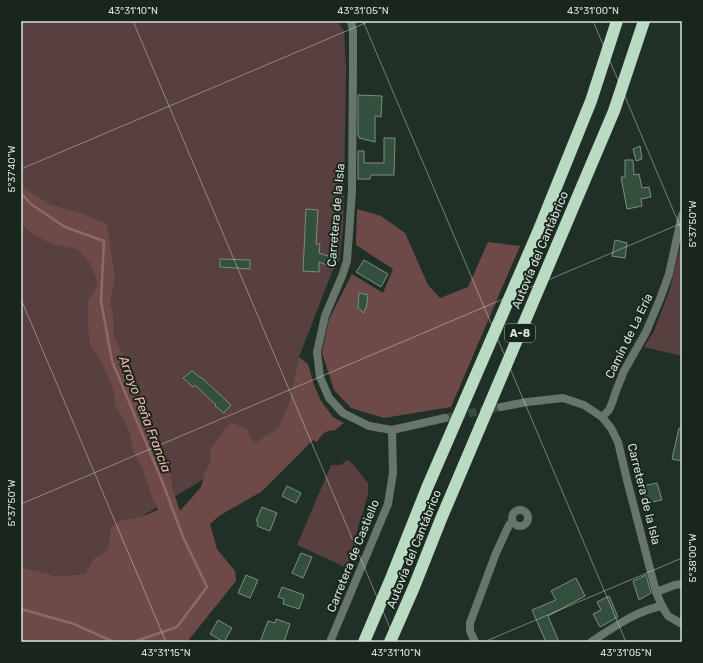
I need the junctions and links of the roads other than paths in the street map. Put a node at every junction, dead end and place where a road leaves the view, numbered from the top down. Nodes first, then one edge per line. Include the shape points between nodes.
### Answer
1 (351, 21) edge
2 (617, 21) edge
3 (644, 21) edge
4 (682, 215) edge
5 (501, 407) tunnel mouth
6 (602, 417) junction
7 (445, 418) tunnel mouth
8 (392, 430) junction
9 (441, 519) junction
10 (512, 522) dead end
11 (682, 584) edge
12 (656, 592) junction
13 (662, 606) junction
14 (682, 624) edge
15 (330, 642) edge
16 (364, 642) edge
17 (390, 642) edge
18 (398, 642) edge
19 (475, 642) edge
20 (592, 642) edge

1 - 8 street, Carretera de la Isla via 352,191 346,261 324,316 317,352 320,377 329,398 343,412 369,426
2 - 16 highway, Autovía del Cantábrico / A-8 via 591,102
3 - 9 highway, Autovía del Cantábrico / A-8 via 614,111
4 - 6 street, Camín de La Ería via 669,274 660,299 646,332 624,371 611,407
5 - 6 street, Carretera de la Isla via 563,398 584,405
6 - 12 street, Carretera de la Isla via 618,442
7 - 8 street, Carretera de la Isla
8 - 15 street, Carretera de Castiello via 393,473 388,504
9 - 17 highway, Autovía del Cantábrico / A-8
9 - 18 highway via 419,590
10 - 19 street via 496,553 470,624
11 - 12 street
12 - 13 street, Carretera de la Isla
13 - 14 street, Carretera de la Isla via 668,616
13 - 20 street via 632,617

